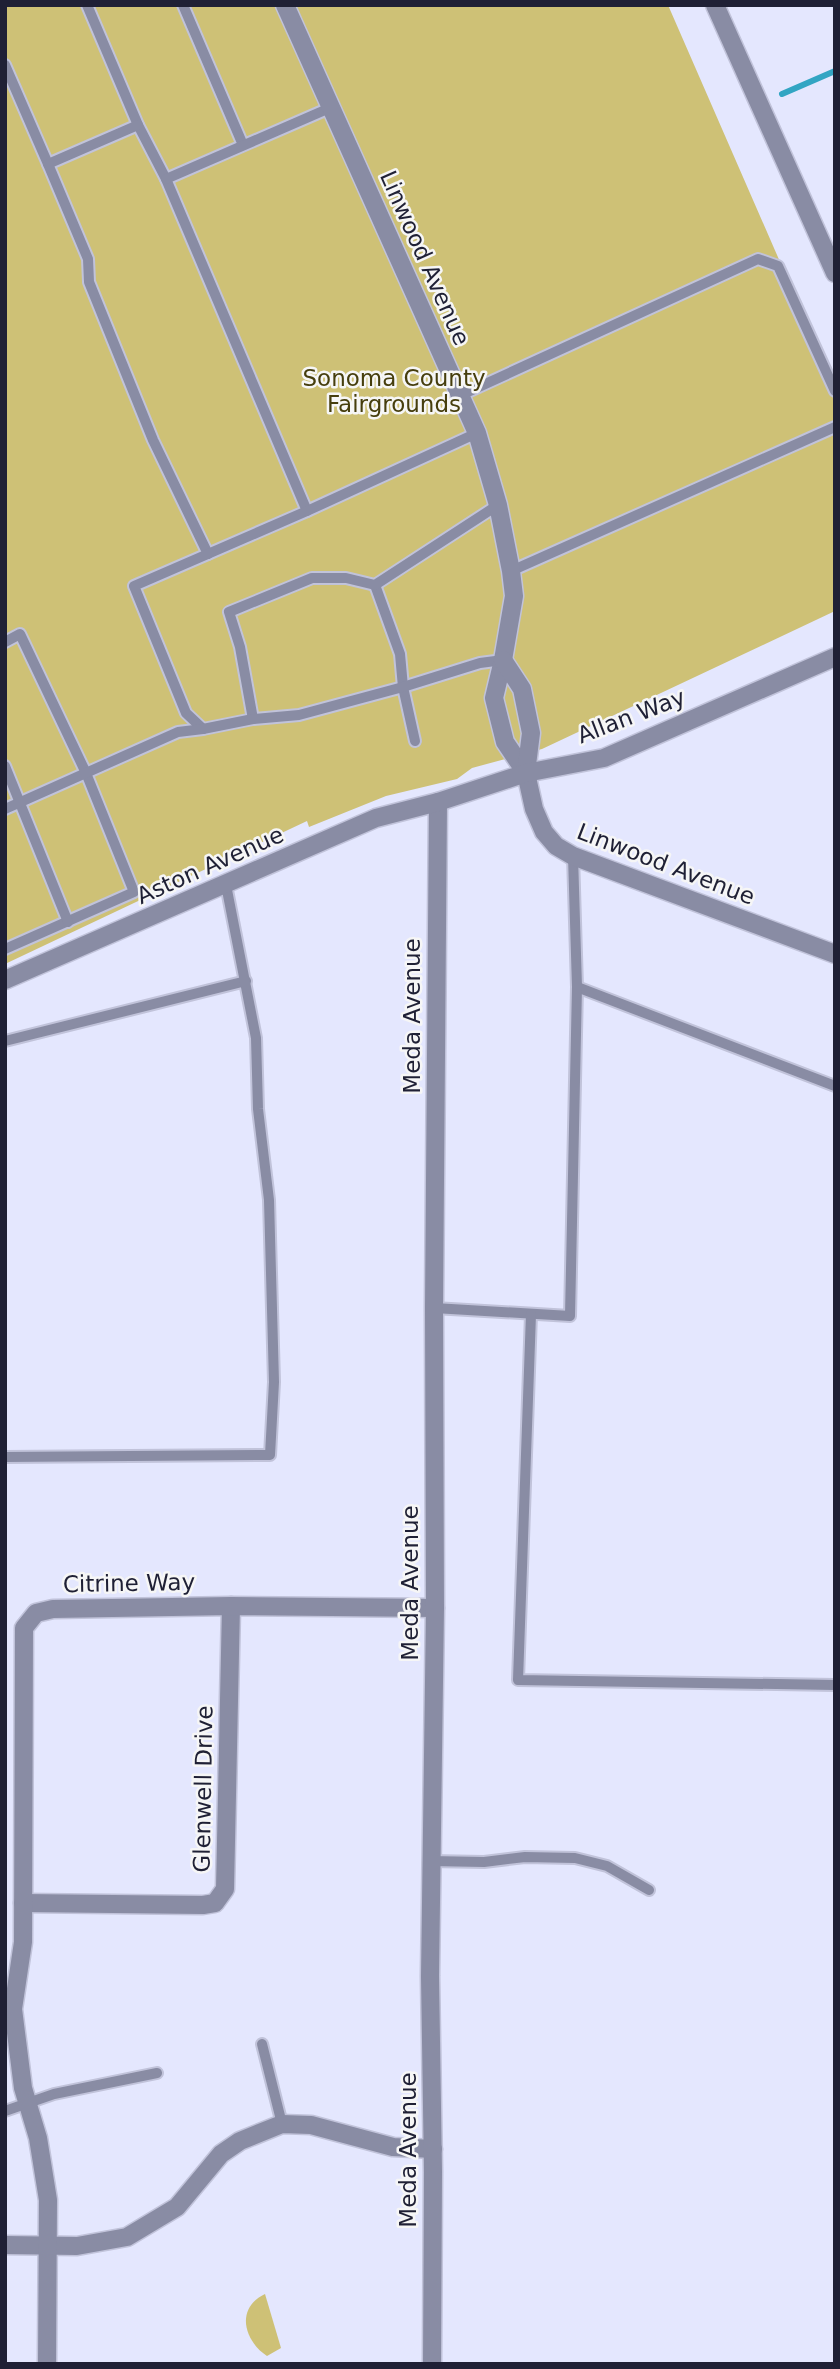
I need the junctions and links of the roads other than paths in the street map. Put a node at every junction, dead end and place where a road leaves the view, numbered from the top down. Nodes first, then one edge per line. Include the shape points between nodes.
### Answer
1 (87, 5) edge
2 (183, 5) edge
3 (285, 5) edge
4 (715, 5) edge
5 (5, 65) edge
6 (332, 107) junction
7 (138, 125) junction
8 (243, 145) junction
9 (48, 164) junction
10 (166, 179) junction
11 (835, 273) edge
12 (835, 391) edge
13 (459, 396) junction
14 (835, 427) edge
15 (477, 433) junction
16 (498, 505) junction
17 (307, 511) junction
18 (208, 554) junction
19 (511, 571) junction
20 (375, 584) junction
21 (5, 642) edge
22 (835, 657) edge
23 (503, 660) junction
24 (403, 687) junction
25 (253, 719) junction
26 (203, 730) junction
27 (415, 741) dead end
28 (5, 766) edge
29 (86, 773) junction
30 (526, 773) junction
31 (20, 802) junction
32 (438, 802) junction
33 (5, 809) edge
34 (573, 856) junction
35 (226, 885) junction
36 (68, 922) junction
37 (6, 947) edge
38 (835, 954) edge
39 (5, 980) edge
40 (246, 981) junction
41 (578, 987) junction
42 (5, 1041) edge
43 (835, 1086) edge
44 (434, 1308) junction
45 (531, 1314) junction
46 (5, 1457) edge
47 (231, 1606) junction
48 (436, 1608) junction
49 (835, 1685) edge
50 (430, 1861) junction
51 (649, 1890) dead end
52 (23, 1903) junction
53 (262, 2044) dead end
54 (157, 2073) dead end
55 (27, 2104) junction
56 (5, 2111) edge
57 (282, 2124) junction
58 (433, 2148) junction
59 (5, 2245) edge
60 (47, 2246) junction
61 (47, 2364) edge
62 (432, 2364) edge

1 - 7 lane
2 - 8 lane
3 - 6 street, Linwood Avenue
4 - 11 street
5 - 9 lane
6 - 8 lane
6 - 13 street, Linwood Avenue
7 - 9 lane
7 - 10 lane
8 - 10 lane
9 - 18 lane via 88,259 89,282
10 - 17 lane
12 - 13 lane via 778,266 758,260
13 - 15 street, Linwood Avenue
14 - 19 lane
15 - 16 street, Linwood Avenue
15 - 17 lane
16 - 19 street, Linwood Avenue
16 - 20 lane
17 - 18 lane
18 - 26 lane via 134,586 186,713
19 - 23 street, Linwood Avenue via 514,596
20 - 24 lane via 400,654
20 - 25 lane via 312,578 229,612
21 - 29 lane via 20,634
22 - 30 street, Allan Way via 604,758
23 - 24 lane
23 - 30 street, Linwood Avenue via 522,689 531,733
23 - 30 street, Linwood Avenue via 494,698 505,742
24 - 25 lane via 299,715
24 - 27 lane
25 - 26 lane
26 - 29 lane via 178,732
28 - 31 lane
29 - 31 lane
29 - 36 lane via 134,892
30 - 32 street, Allan Way
30 - 34 street, Linwood Avenue via 544,832
31 - 33 lane
31 - 36 lane
32 - 35 street, Aston Avenue via 376,818
32 - 44 street, Meda Avenue
34 - 38 street, Linwood Avenue
34 - 41 lane
35 - 39 street, Aston Avenue
35 - 40 lane
36 - 37 lane
40 - 42 lane
40 - 46 lane via 256,1038 258,1109 269,1200 274,1382 270,1455
41 - 43 lane
41 - 45 lane via 570,1316
44 - 45 lane
44 - 48 street, Meda Avenue
45 - 49 lane via 517,1680
47 - 48 street, Citrine Way
47 - 52 street, Citrine Way via 52,1609 36,1613 24,1628
47 - 52 street, Glenwell Drive via 225,1889 215,1903 203,1905
48 - 50 street, Meda Avenue
50 - 51 lane via 575,1858 607,1866
50 - 58 street, Meda Avenue
52 - 55 street, Citrine Way via 23,1942 13,2010
53 - 57 lane
54 - 55 lane
55 - 56 lane
55 - 60 street, Citrine Way via 45,2172
57 - 58 street via 311,2125 393,2147
57 - 60 street via 221,2154 177,2207 127,2237
58 - 62 street, Meda Avenue
59 - 60 street
60 - 61 street, Citrine Way

